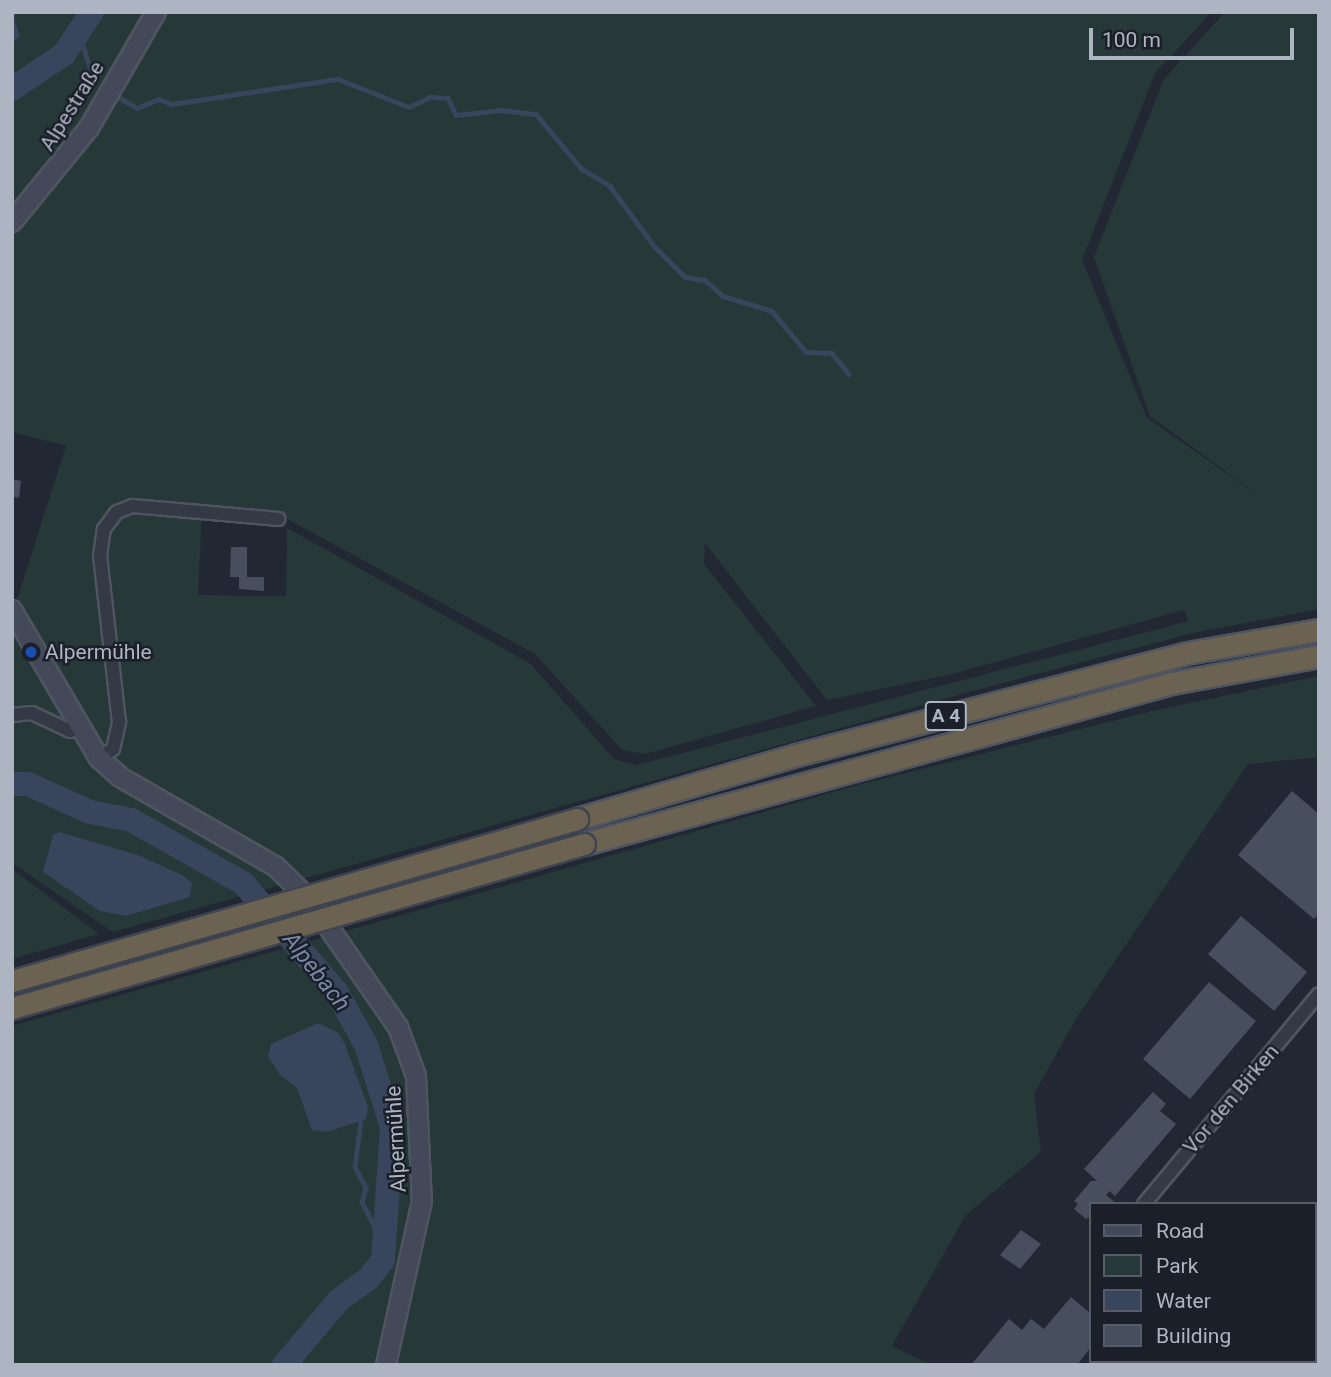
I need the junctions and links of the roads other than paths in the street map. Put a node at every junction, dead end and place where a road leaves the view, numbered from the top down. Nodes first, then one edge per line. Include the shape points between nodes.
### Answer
1 (156, 12) edge
2 (12, 222) edge
3 (278, 520) dead end
4 (12, 610) edge
5 (1319, 630) edge
6 (1319, 656) edge
7 (12, 715) edge
8 (79, 727) junction
9 (99, 758) junction
10 (12, 981) edge
11 (1319, 994) edge
12 (12, 1008) edge
13 (1146, 1202) edge
14 (386, 1365) edge

1 - 2 main road, Alpestraße via 89,128
3 - 9 street via 133,506 117,512 104,529 100,556 119,722 113,749
4 - 8 main road, Alpermühle
5 - 10 highway, A 4, bridge via 1187,653 796,755
6 - 12 highway, A 4, bridge via 1172,682
7 - 8 street via 32,713 70,731
8 - 9 main road, Alpermühle
9 - 14 main road, Alpermühle via 120,777 275,866 309,900 398,1027 416,1076 422,1201
11 - 13 street, Vor den Birken

